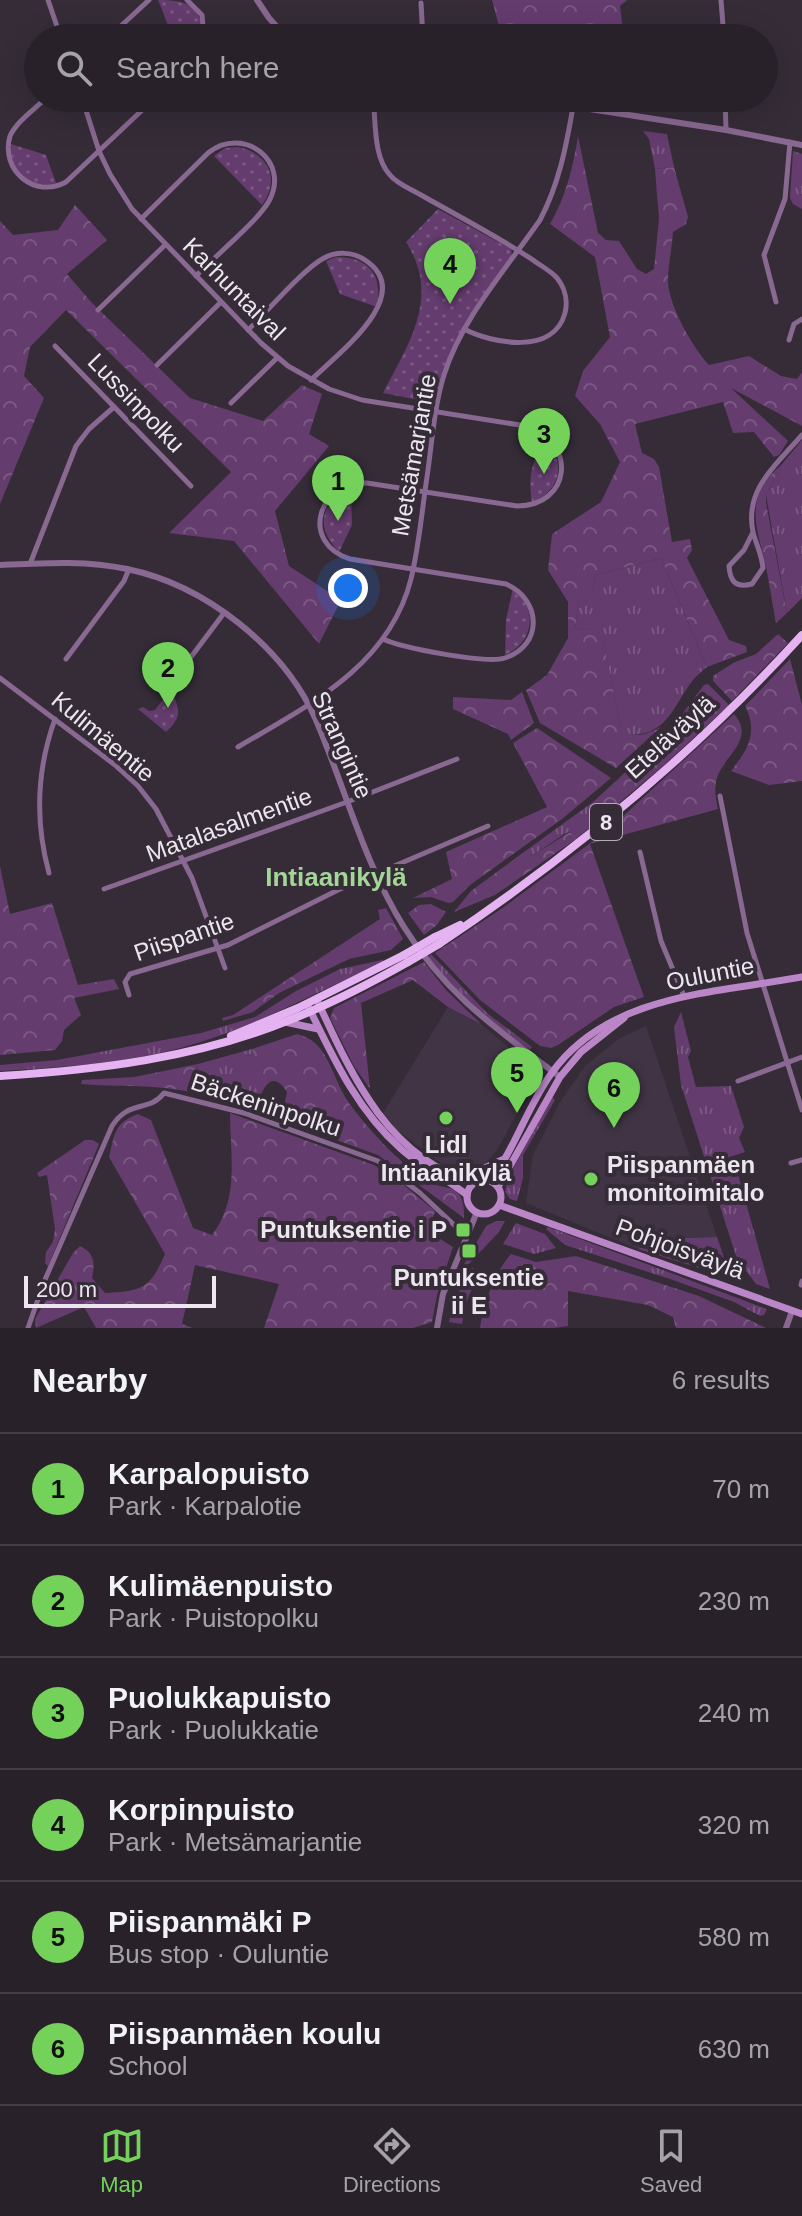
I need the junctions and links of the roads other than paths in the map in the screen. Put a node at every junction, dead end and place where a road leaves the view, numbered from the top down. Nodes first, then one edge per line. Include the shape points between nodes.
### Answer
1 (48, 0) edge
2 (149, 0) edge
3 (187, 0) edge
4 (257, 0) edge
5 (721, 0) edge
6 (421, 3) dead end
7 (56, 24) edge
8 (123, 24) edge
9 (203, 24) edge
10 (274, 24) edge
11 (422, 24) edge
12 (723, 24) edge
13 (32, 112) edge
14 (86, 112) edge
15 (140, 112) edge
16 (375, 112) edge
17 (572, 112) edge
18 (606, 112) edge
19 (725, 112) edge
20 (726, 130) junction
21 (790, 141) junction
22 (802, 145) edge
23 (99, 151) junction
24 (141, 219) junction
25 (165, 245) junction
26 (519, 251) junction
27 (196, 276) junction
28 (221, 302) junction
29 (776, 302) dead end
30 (98, 310) dead end
31 (802, 319) edge
32 (464, 329) junction
33 (248, 330) junction
34 (789, 340) dead end
35 (55, 346) dead end
36 (277, 358) junction
37 (157, 365) dead end
38 (311, 380) junction
39 (231, 403) dead end
40 (114, 407) junction
41 (437, 412) junction
42 (802, 435) edge
43 (191, 486) dead end
44 (424, 492) junction
45 (753, 532) junction
46 (30, 564) junction
47 (0, 565) edge
48 (413, 568) junction
49 (129, 569) junction
50 (224, 613) junction
51 (802, 635) edge
52 (383, 639) junction
53 (66, 659) dead end
54 (188, 661) dead end
55 (0, 678) edge
56 (308, 706) junction
57 (55, 719) junction
58 (238, 747) dead end
59 (457, 759) dead end
60 (720, 796) dead end
61 (347, 802) junction
62 (488, 826) dead end
63 (640, 852) dead end
64 (184, 860) junction
65 (49, 873) dead end
66 (377, 874) junction
67 (104, 889) dead end
68 (218, 947) junction
69 (225, 968) dead end
70 (802, 977) edge
71 (762, 984) junction
72 (129, 995) dead end
73 (684, 996) junction
74 (318, 1004) junction
75 (309, 1008) junction
76 (285, 1022) junction
77 (319, 1029) junction
78 (207, 1046) junction
79 (802, 1057) edge
80 (787, 1061) junction
81 (556, 1074) junction
82 (0, 1076) edge
83 (738, 1081) dead end
84 (802, 1110) edge
85 (504, 1158) junction
86 (802, 1160) edge
87 (791, 1163) dead end
88 (451, 1176) junction
89 (490, 1181) junction
90 (475, 1183) junction
91 (498, 1187) junction
92 (467, 1195) junction
93 (499, 1205) junction
94 (477, 1212) junction
95 (467, 1237) junction
96 (792, 1311) junction
97 (802, 1314) edge
98 (28, 1328) edge
99 (437, 1328) edge
100 (786, 1328) edge

1 - 7 street
2 - 8 street
3 - 9 street via 202,15
4 - 10 street
5 - 12 street
6 - 11 street
13 - 23 street via 9,139 8,157 19,178 36,187 61,185
14 - 23 street, Karhuntaival
15 - 23 street
16 - 26 street via 379,151 390,176
17 - 26 street, Metsämarjantie via 561,173
18 - 20 street
19 - 20 street
20 - 21 street
21 - 22 street
21 - 29 street via 785,199 764,255
23 - 24 street, Karhuntaival
24 - 25 street, Karhuntaival
24 - 27 street via 218,146 242,143 263,154 274,175 270,199
25 - 27 street, Karhuntaival
25 - 30 street
26 - 32 street, Metsämarjantie
26 - 32 street via 561,284 566,297 562,323 550,336 534,342
27 - 28 street, Karhuntaival
28 - 33 street, Karhuntaival
28 - 37 street
31 - 34 street via 794,324
32 - 41 street, Metsämarjantie via 444,376
33 - 36 street, Karhuntaival
33 - 38 street via 320,260 343,253 365,260 381,284 380,307
35 - 40 street, Lussinpolku
36 - 38 street, Karhuntaival
36 - 39 street
38 - 41 street, Karhuntaival via 362,400
40 - 43 street, Lussinpolku
40 - 46 street via 76,446
41 - 44 street, Metsämarjantie
41 - 44 street, Karhuntaival via 542,432 560,451 560,475 551,494 526,506
42 - 45 street via 756,491
44 - 48 street, Metsämarjantie
44 - 48 street, Karhuntaival via 352,483 330,497 320,520 326,542 344,557
45 - 45 street via 763,568 752,584 741,587 730,577 729,566
46 - 47 street, Strangintie
46 - 49 street, Strangintie
48 - 52 street, Metsämarjantie
48 - 52 street, Karhuntaival via 513,587 532,610 529,638 515,653 488,660
49 - 50 street, Strangintie via 188,591
49 - 53 street
50 - 54 street
50 - 56 street, Strangintie via 268,651
51 - 74 highway, Eteläväylä / 8, bridge via 740,701 603,825 479,916
52 - 56 street, Metsämarjantie via 355,672
55 - 57 street, Kulimäentie
56 - 58 street, Metsämarjantie
56 - 61 street, Strangintie
57 - 64 street, Kulimäentie via 138,786
57 - 65 street via 45,754 39,815
59 - 61 street, Matalasalmentie
60 - 71 street
61 - 64 street, Matalasalmentie
61 - 66 street, Strangintie
62 - 66 street, Piispantie
63 - 73 street via 661,941
64 - 67 street, Matalasalmentie
64 - 68 street, Kulimäentie
66 - 68 street, Piispantie
66 - 81 street, Strangintie via 402,924 453,992
68 - 69 street, Kulimäentie
68 - 72 street, Piispantie via 130,974 125,982
70 - 71 main road, Ouluntie
71 - 73 main road, Ouluntie
71 - 80 street
73 - 81 main road, Ouluntie via 627,1016
74 - 75 highway, 8
74 - 88 main road via 374,1108 405,1144
75 - 76 highway, 8
75 - 77 main road
75 - 78 highway, 8
76 - 77 main road
76 - 78 highway, 8
77 - 92 main road via 347,1085 379,1127 414,1160
78 - 82 highway, 8 via 106,1067
79 - 80 street
80 - 83 street
80 - 84 street
81 - 85 main road, Ouluntie
81 - 91 main road, Ouluntie
85 - 88 main road
85 - 89 main road, Ouluntie
86 - 87 street
88 - 90 main road
89 - 90 main road
89 - 91 main road
90 - 92 main road
91 - 93 main road
92 - 94 main road
93 - 94 main road via 491,1213
93 - 96 main road, Pohjoisväylä
94 - 95 street
95 - 98 street, Bäckeninpolku via 378,1161 244,1113 164,1093 158,1101 122,1112 112,1126
95 - 99 street via 443,1294
96 - 97 main road, Pohjoisväylä
96 - 100 street

